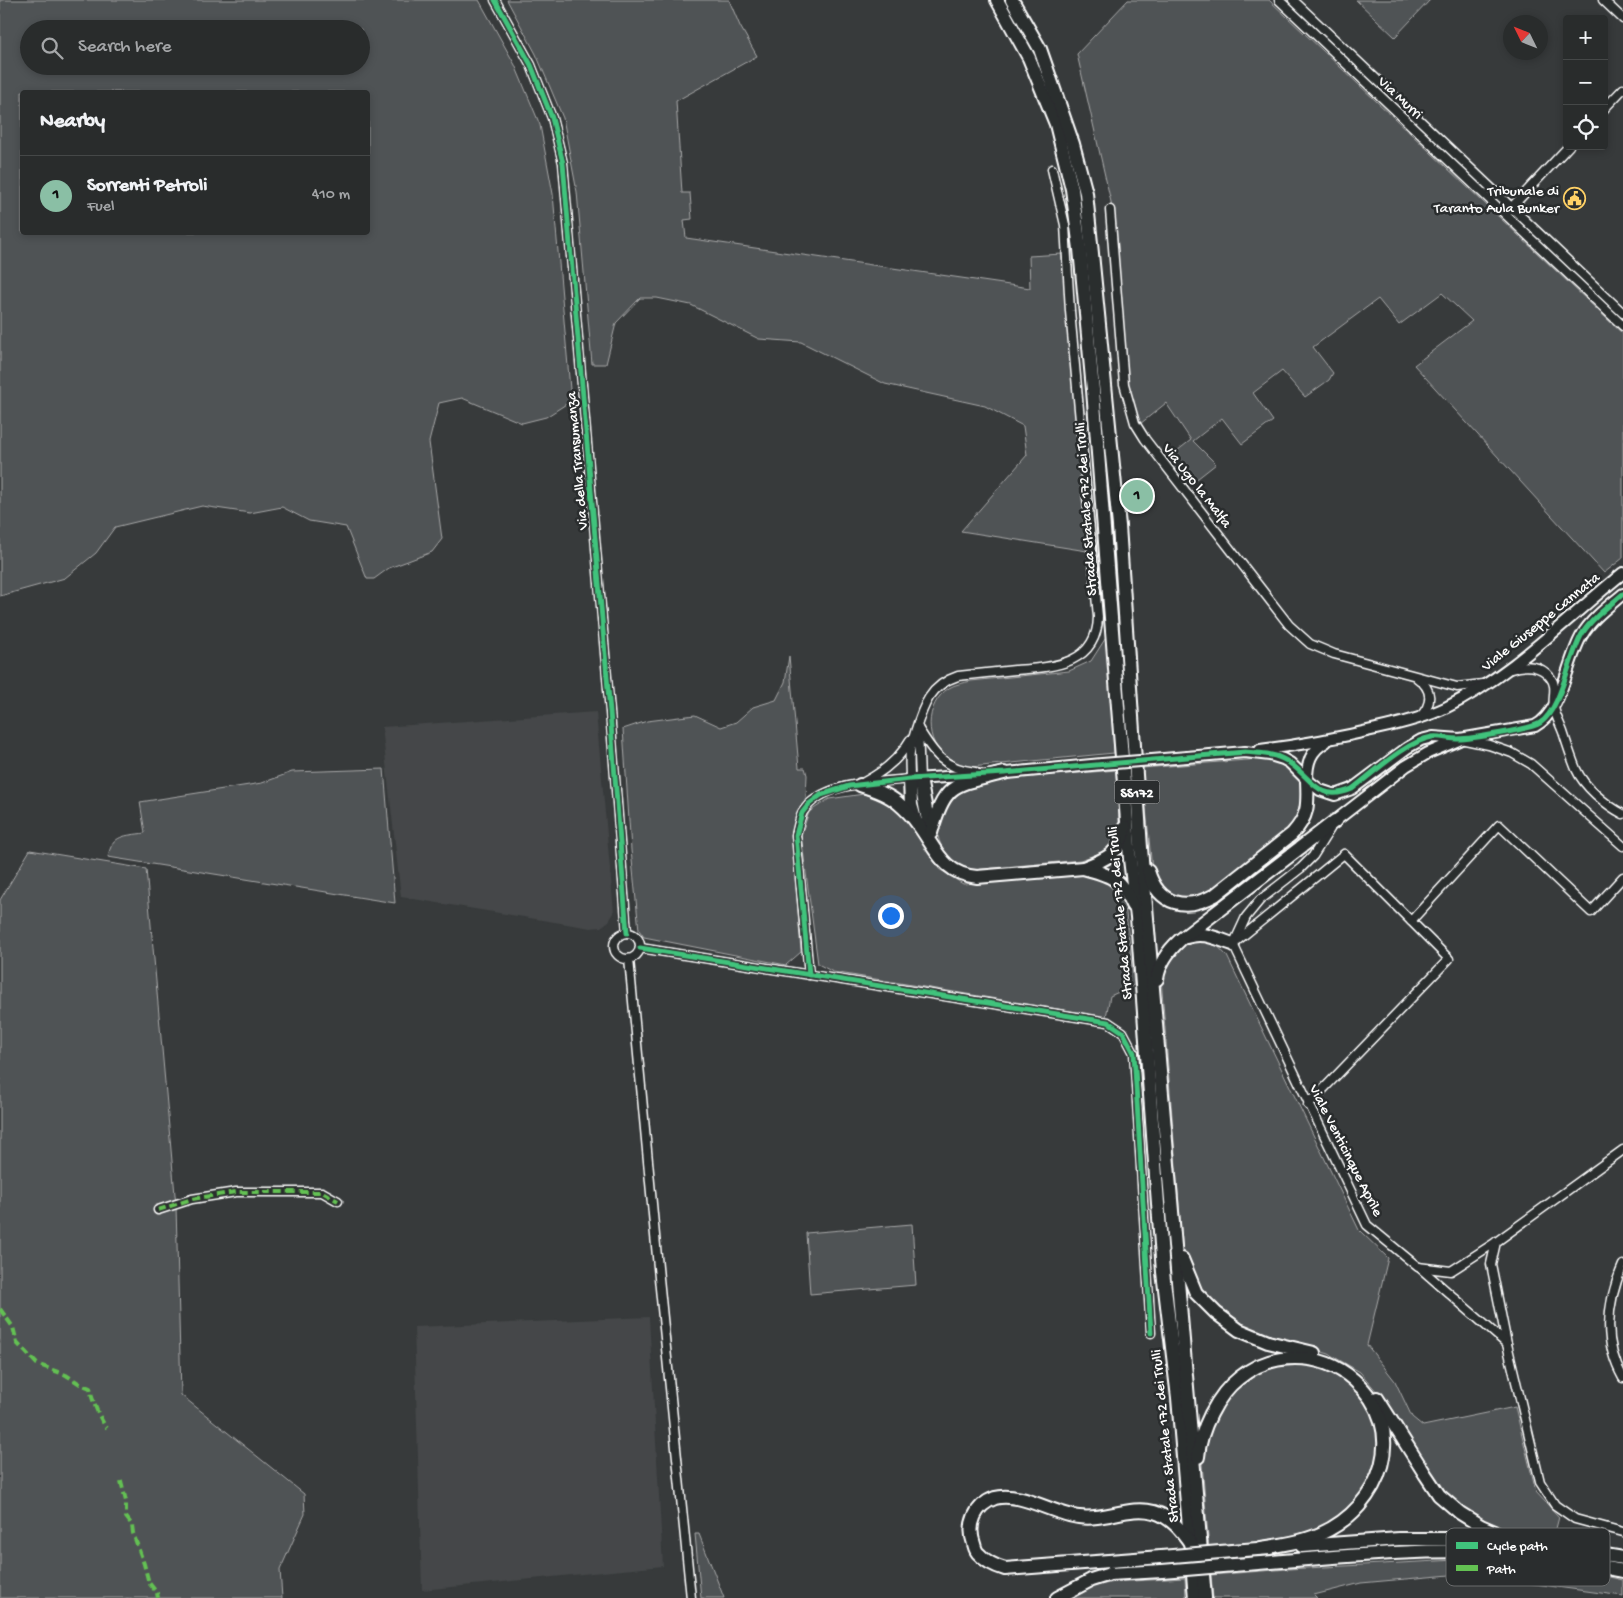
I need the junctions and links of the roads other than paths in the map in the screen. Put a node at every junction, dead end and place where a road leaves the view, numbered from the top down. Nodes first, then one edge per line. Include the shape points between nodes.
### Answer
1 (495, 0) edge
2 (997, 0) edge
3 (1012, 0) edge
4 (1279, 0) edge
5 (1293, 0) edge
6 (1603, 0) edge
7 (1623, 19) edge
8 (1623, 89) edge
9 (1608, 105) edge
10 (1565, 150) edge
11 (1052, 169) dead end
12 (1512, 207) junction
13 (1110, 210) dead end
14 (1505, 214) junction
15 (1623, 313) edge
16 (1623, 326) edge
17 (1623, 573) edge
18 (1623, 594) edge
19 (1505, 671) junction
20 (1413, 676) junction
21 (1488, 683) junction
22 (1554, 706) junction
23 (1419, 718) junction
24 (917, 726) junction
25 (1337, 738) junction
26 (1460, 739) junction
27 (1245, 752) junction
28 (1004, 773) junction
29 (989, 774) junction
30 (915, 779) junction
31 (1308, 780) junction
32 (860, 784) junction
33 (1126, 812) junction
34 (1623, 814) edge
35 (1335, 821) junction
36 (917, 822) junction
37 (931, 834) junction
38 (1623, 846) edge
39 (934, 848) junction
40 (1141, 848) junction
41 (1083, 868) junction
42 (1623, 877) edge
43 (1137, 917) junction
44 (1411, 921) junction
45 (627, 933) junction
46 (1180, 940) junction
47 (1233, 944) junction
48 (640, 948) junction
49 (629, 959) junction
50 (809, 975) junction
51 (1155, 994) junction
52 (1308, 1105) junction
53 (1623, 1150) edge
54 (338, 1202) dead end
55 (158, 1210) dead end
56 (1176, 1242) junction
57 (1496, 1242) junction
58 (1623, 1265) edge
59 (1418, 1267) junction
60 (1151, 1333) dead end
61 (1506, 1344) junction
62 (1623, 1378) edge
63 (1195, 1485) junction
64 (1486, 1528) edge
65 (1608, 1528) edge
66 (1610, 1528) edge
67 (1623, 1532) edge
68 (1446, 1539) edge
69 (1191, 1544) junction
70 (1261, 1548) junction
71 (1446, 1551) edge
72 (1610, 1556) edge
73 (1623, 1558) edge
74 (1610, 1568) edge
75 (1623, 1571) edge
76 (691, 1598) edge
77 (1057, 1598) edge
78 (1195, 1598) edge
79 (1205, 1598) edge

1 - 45 street, Via della Transumanza via 531,65 552,118 563,163
2 - 33 highway, Strada Statale 172 dei Trulli / SS172 via 1029,58 1052,116 1072,189 1093,390
3 - 40 highway, Strada Statale 172 dei Trulli / SS172 via 1040,49 1073,144 1086,193 1119,526
4 - 14 street, Via Murri
5 - 12 street, Via Murri
6 - 7 street
8 - 9 street
10 - 12 street
11 - 24 street via 1065,225 1098,627 1089,646 1067,663 949,679 930,694
12 - 14 street
12 - 15 street, Via Murri
13 - 20 street, Via Ugo la Malfa via 1124,384 1135,424 1299,636 1334,654
14 - 16 street, Via Murri
17 - 19 street, Viale Giuseppe Cannata
18 - 22 street, Viale Giuseppe Cannata via 1583,632
19 - 21 street, Viale Giuseppe Cannata
19 - 22 street via 1525,666 1546,673 1556,692
20 - 21 street, Via Ugo la Malfa via 1456,687
20 - 23 street via 1423,682 1429,695 1427,709
21 - 23 street, Viale Giuseppe Cannata via 1445,708
22 - 26 street, Viale Giuseppe Cannata via 1545,720 1535,726
22 - 34 street via 1576,770 1587,785
23 - 25 street, Viale Giuseppe Cannata
24 - 29 street via 935,753 947,764
24 - 30 street via 910,752
24 - 32 street via 898,758 878,775
25 - 27 street, Viale Giuseppe Cannata
25 - 31 street via 1314,750 1308,762
26 - 31 street, Viale Giuseppe Cannata via 1433,737 1421,740 1344,793 1326,793
26 - 35 street via 1406,766
26 - 38 street via 1512,753 1531,764
27 - 28 street, bridge
27 - 31 street, Viale Giuseppe Cannata via 1283,759
28 - 29 street
28 - 37 highway via 954,788 942,800
29 - 30 street
30 - 32 street
30 - 36 highway via 911,804
30 - 37 highway
31 - 40 highway via 1308,805 1301,824 1280,844 1204,901 1183,905 1161,894 1151,882
32 - 36 highway via 896,802
32 - 50 street via 821,795 802,813 798,824 796,835
33 - 41 highway via 1119,846 1106,859
33 - 43 highway, Strada Statale 172 dei Trulli / SS172
35 - 46 highway
35 - 47 street via 1313,856 1250,911
36 - 39 highway
37 - 39 highway
39 - 41 highway via 947,865 960,874 977,878
40 - 51 highway, Strada Statale 172 dei Trulli / SS172
41 - 43 highway via 1115,879 1128,894
42 - 44 street via 1591,912 1499,825
43 - 69 highway, Strada Statale 172 dei Trulli / SS172 via 1163,1272
44 - 47 street via 1344,854
44 - 52 street via 1449,959
45 - 48 street via 637,938
45 - 49 street via 618,938 614,948 619,957
46 - 47 highway via 1204,934
46 - 51 highway via 1161,964
47 - 52 street, Viale Venticinque Aprile
48 - 49 street via 636,956
48 - 50 street
49 - 76 street
50 - 60 street via 1108,1022 1124,1032 1134,1053
51 - 56 highway, Strada Statale 172 dei Trulli / SS172
52 - 59 street, Viale Venticinque Aprile via 1367,1225
53 - 57 street
54 - 55 street via 322,1192 236,1192 192,1199
56 - 63 highway, Strada Statale 172 dei Trulli / SS172
56 - 64 highway via 1196,1293 1239,1330 1268,1342 1327,1356 1354,1371 1373,1391 1439,1495 1460,1513
57 - 59 street via 1451,1271
57 - 61 street via 1491,1264
58 - 62 street via 1608,1316 1609,1340
59 - 61 street, Viale Venticinque Aprile
61 - 65 street via 1540,1482 1555,1505 1575,1519
63 - 70 highway via 1198,1452 1206,1427 1225,1391 1258,1365 1272,1360 1302,1358 1326,1363 1357,1382 1371,1400 1382,1429 1382,1466 1373,1489 1349,1516 1328,1530 1306,1540
63 - 79 highway, Strada Statale 172 dei Trulli / SS172
66 - 67 street
68 - 70 highway
69 - 70 highway, bridge via 1169,1519 1142,1510 1096,1518 1078,1517 1008,1496 993,1499 980,1507 972,1520 971,1537 977,1553 992,1565 1005,1569
69 - 78 highway, Strada Statale 172 dei Trulli / SS172
71 - 77 highway, bridge via 1110,1574
72 - 73 highway
74 - 75 highway, bridge

